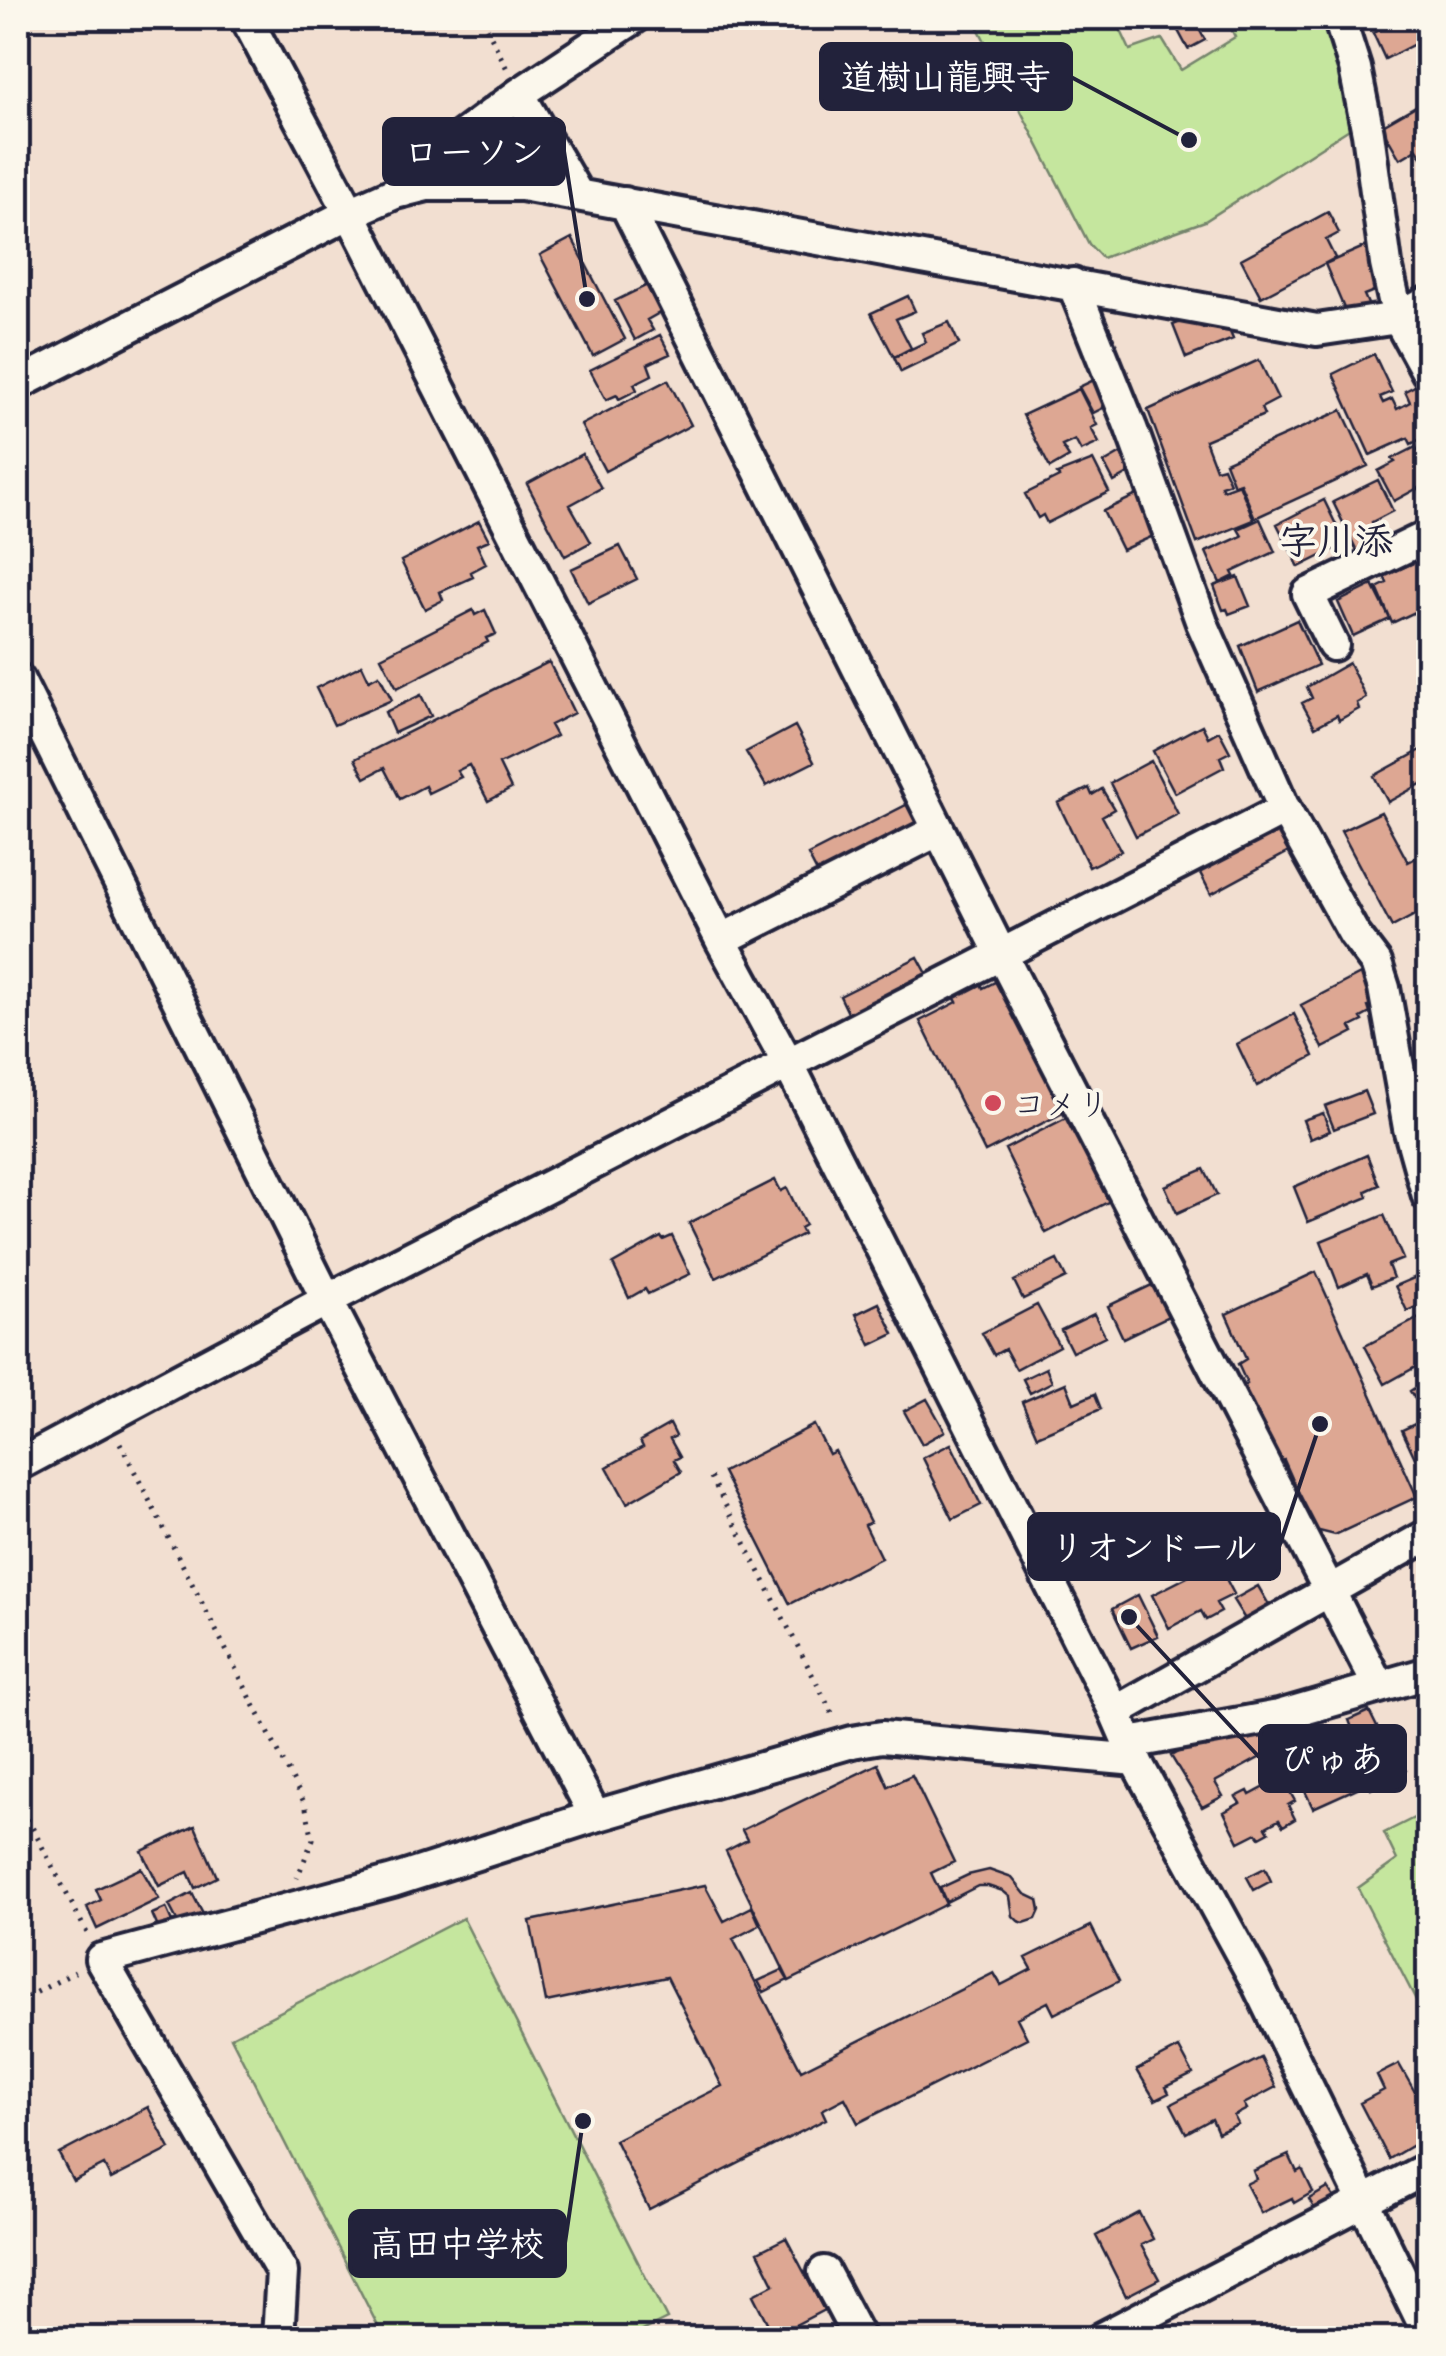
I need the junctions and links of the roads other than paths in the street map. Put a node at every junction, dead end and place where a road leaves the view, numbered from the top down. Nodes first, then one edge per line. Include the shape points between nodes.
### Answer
1 (246, 18) edge
2 (634, 18) edge
3 (1339, 18) edge
4 (519, 94) junction
5 (404, 191) junction
6 (578, 194) junction
7 (624, 203) junction
8 (350, 212) junction
9 (1073, 284) junction
10 (1428, 302) edge
11 (1398, 318) junction
12 (1428, 373) edge
13 (18, 384) edge
14 (1428, 536) edge
15 (1333, 645) dead end
16 (18, 679) edge
17 (1285, 809) junction
18 (939, 830) junction
19 (721, 940) junction
20 (1002, 956) junction
21 (790, 1065) junction
22 (1428, 1196) edge
23 (327, 1300) junction
24 (18, 1466) edge
25 (1428, 1536) edge
26 (1330, 1591) junction
27 (1428, 1674) edge
28 (1378, 1688) junction
29 (1115, 1712) junction
30 (1133, 1751) junction
31 (595, 1816) junction
32 (1428, 2168) edge
33 (1367, 2203) junction
34 (824, 2272) dead end
35 (1428, 2332) edge
36 (278, 2338) edge
37 (859, 2338) edge
38 (1102, 2338) edge

1 - 8 street
2 - 4 street
3 - 11 street via 1368,133
4 - 5 street via 419,168
4 - 6 street
5 - 6 street via 472,184
5 - 8 street
6 - 7 street
7 - 9 street
7 - 18 street
8 - 13 street
8 - 19 street
9 - 11 street via 1317,330
9 - 17 street via 1202,623
10 - 11 street
11 - 12 street
14 - 15 street via 1308,594
16 - 23 street
17 - 20 street
17 - 22 street via 1376,963
18 - 19 street
18 - 20 street
19 - 21 street
20 - 21 street
20 - 26 street
21 - 23 street
21 - 29 street
23 - 24 street
23 - 31 street
25 - 26 street
26 - 28 street
26 - 29 street
27 - 28 street
28 - 30 street
29 - 30 street
30 - 31 street via 882,1737
30 - 33 street
31 - 36 street via 393,1882 101,1959 282,2272
32 - 33 street
33 - 35 street
33 - 38 street
34 - 37 street

